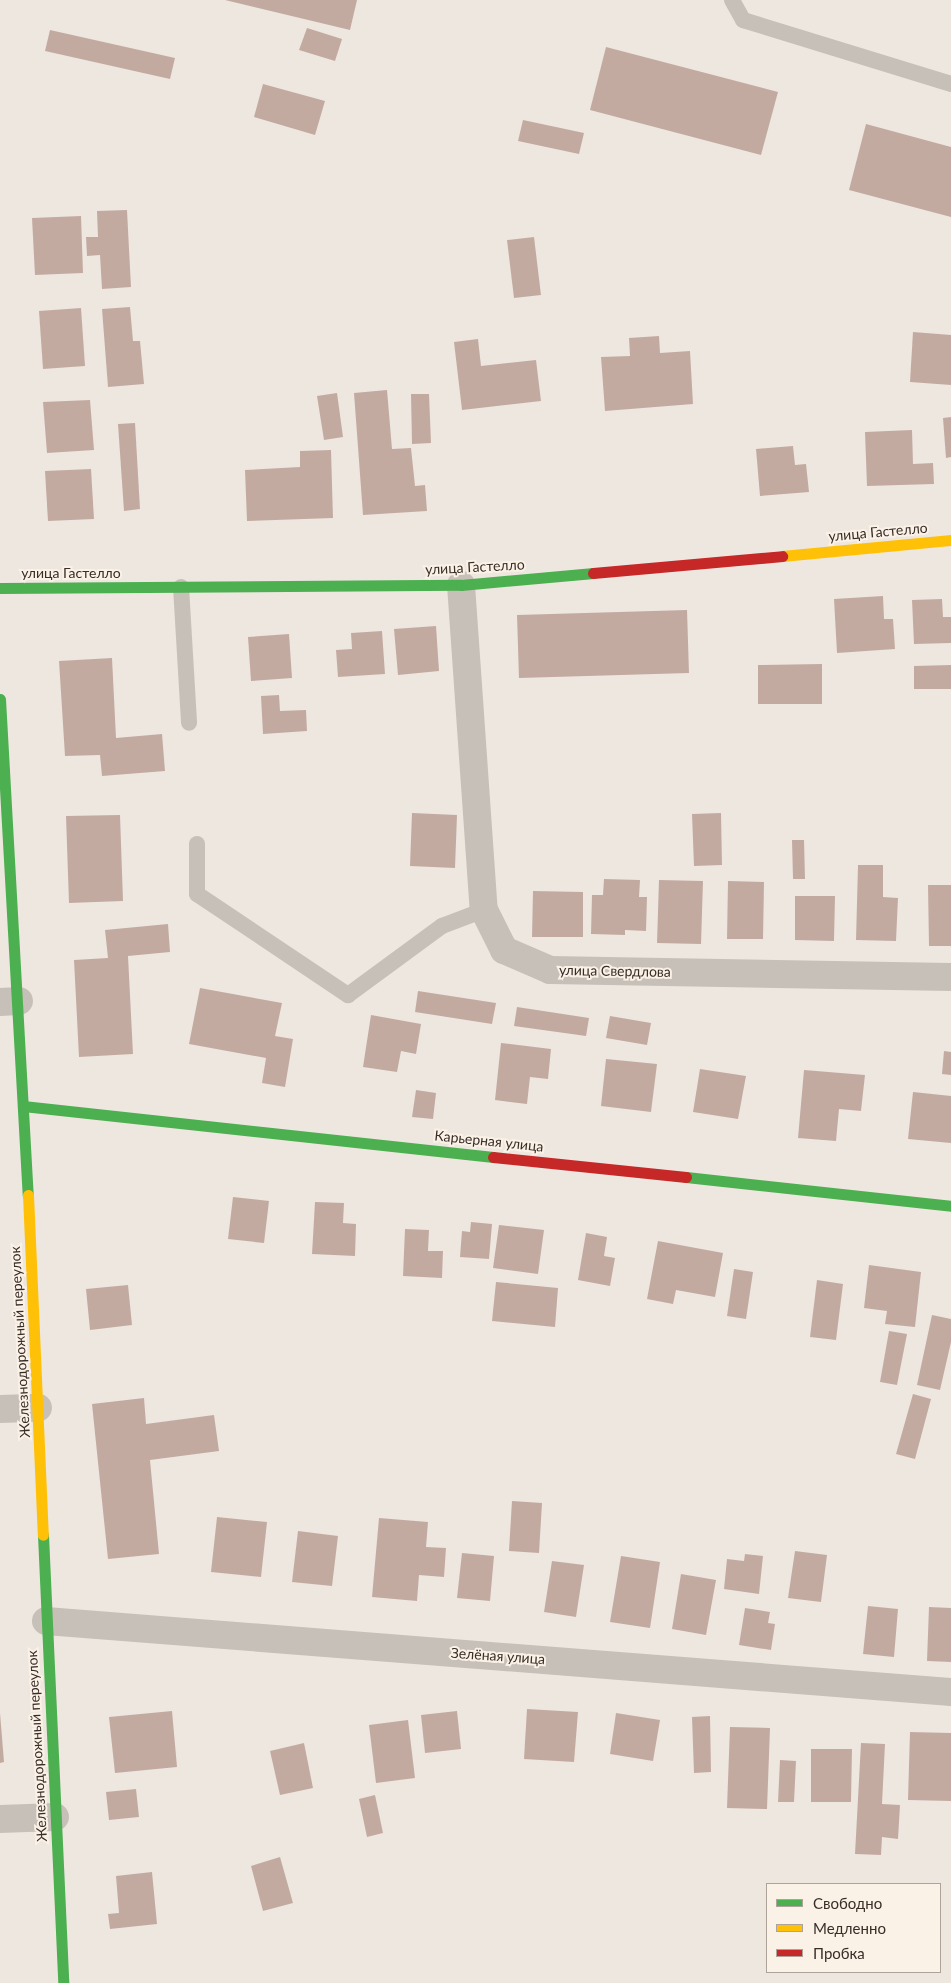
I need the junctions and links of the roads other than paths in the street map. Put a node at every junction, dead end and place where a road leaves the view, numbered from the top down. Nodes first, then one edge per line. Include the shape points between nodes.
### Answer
1 (732, 0) edge
2 (951, 84) edge
3 (951, 540) edge
4 (461, 585) junction
5 (181, 587) junction
6 (0, 588) edge
7 (0, 699) edge
8 (189, 723) dead end
9 (198, 844) dead end
10 (484, 910) junction
11 (951, 978) edge
12 (9, 1001) edge
13 (23, 1106) junction
14 (951, 1206) edge
15 (38, 1408) junction
16 (0, 1409) edge
17 (46, 1621) junction
18 (951, 1692) edge
19 (55, 1817) junction
20 (0, 1819) edge
21 (63, 1983) edge

1 - 2 lane via 742,20
3 - 4 street, улица Гастелло
4 - 5 street, улица Гастелло
4 - 10 street, улица Свердлова
5 - 6 street, улица Гастелло
5 - 8 lane
7 - 12 street, Железнодорожный переулок
9 - 10 lane via 197,894 348,995 442,926
10 - 11 street, улица Свердлова via 504,950 550,970
12 - 13 street, Железнодорожный переулок
13 - 14 street, Карьерная улица
13 - 15 street, Железнодорожный переулок
15 - 16 street
15 - 17 street, Железнодорожный переулок
17 - 18 street, Зелёная улица
17 - 19 street, Железнодорожный переулок
19 - 20 street
19 - 21 street, Железнодорожный переулок

